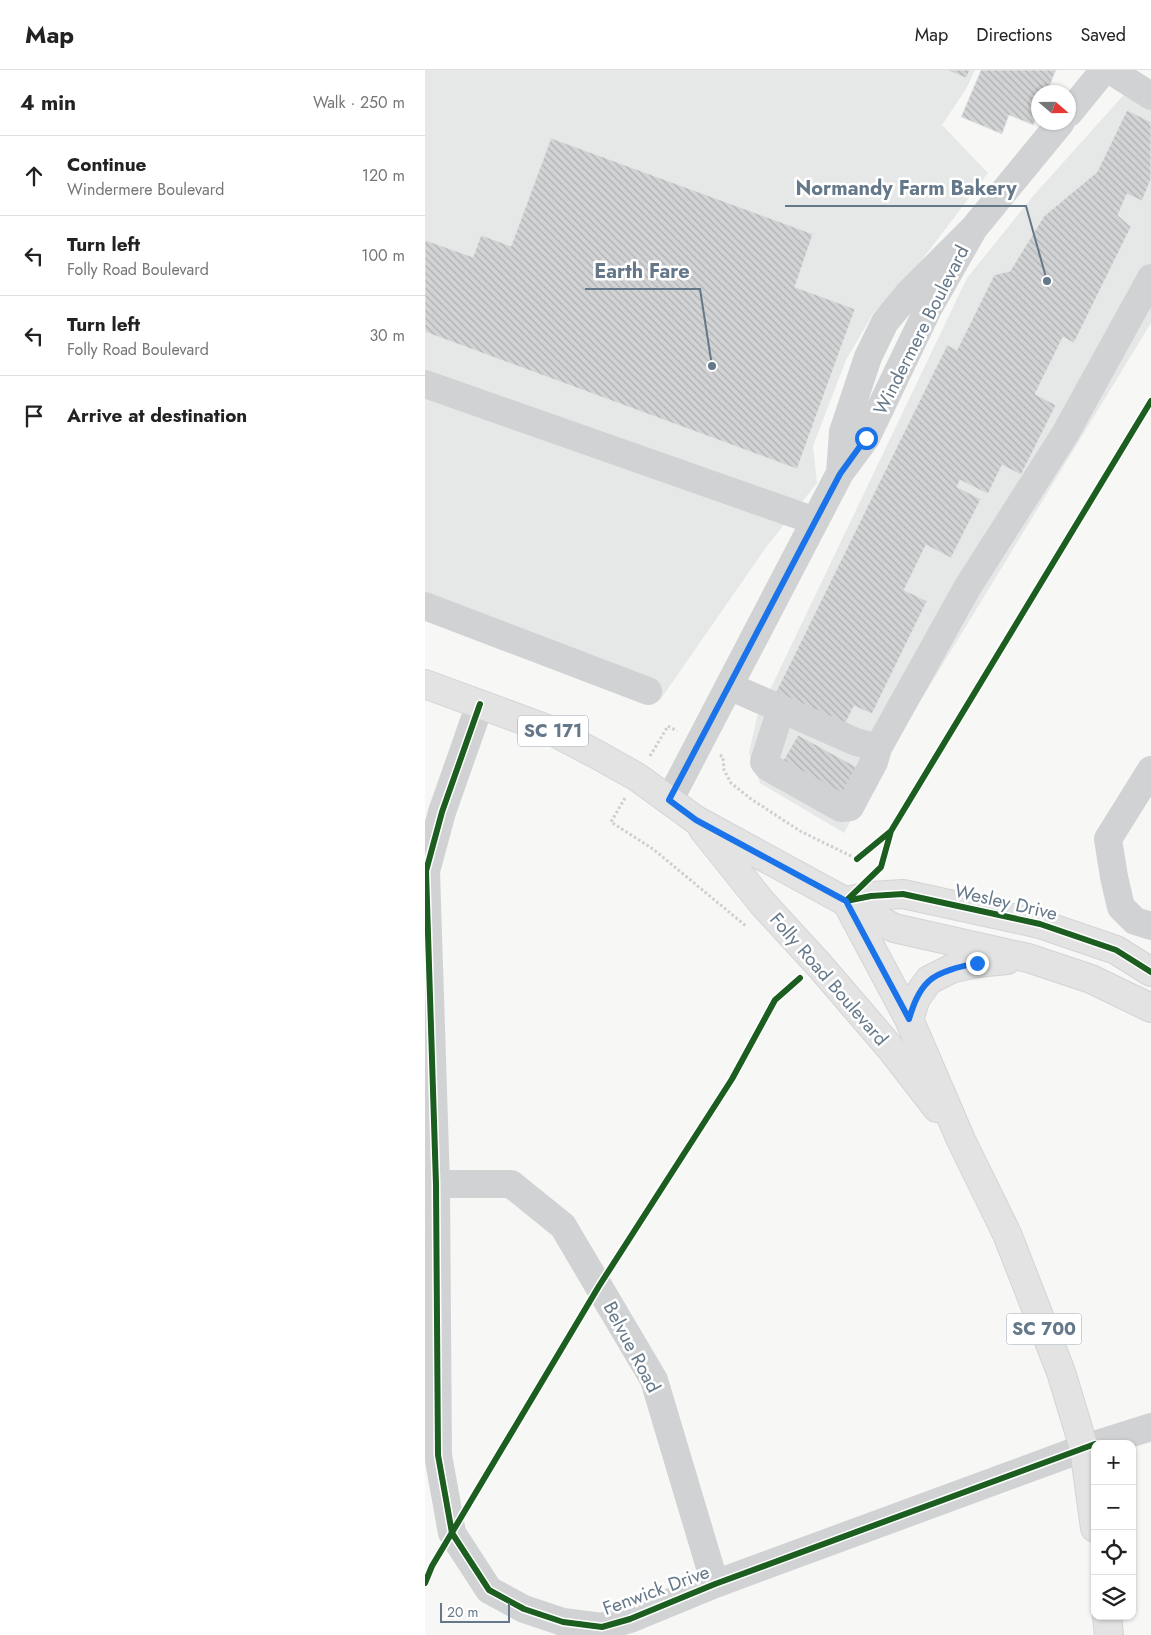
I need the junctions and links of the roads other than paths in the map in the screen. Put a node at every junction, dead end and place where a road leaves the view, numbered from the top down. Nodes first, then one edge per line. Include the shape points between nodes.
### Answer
1 (1104, 70) edge
2 (1110, 70) edge
3 (1151, 96) edge
4 (1076, 104) edge
5 (1054, 130) edge
6 (974, 228) junction
7 (1151, 278) edge
8 (425, 384) edge
9 (840, 474) junction
10 (815, 522) junction
11 (425, 606) edge
12 (425, 684) edge
13 (729, 686) junction
14 (648, 691) dead end
15 (480, 704) junction
16 (781, 709) junction
17 (878, 748) junction
18 (1151, 770) edge
19 (669, 800) junction
20 (696, 820) junction
21 (846, 901) junction
22 (1151, 926) edge
23 (1029, 958) junction
24 (1151, 972) edge
25 (1151, 1008) edge
26 (909, 1019) junction
27 (961, 1140) junction
28 (436, 1184) junction
29 (1151, 1427) edge
30 (1108, 1440) edge
31 (1091, 1443) edge
32 (1091, 1445) edge
33 (715, 1584) junction
34 (1107, 1620) edge
35 (1109, 1635) edge

1 - 4 street
2 - 3 street
5 - 6 street, Windermere Boulevard
6 - 9 street, Windermere Boulevard via 929,307 866,438
6 - 9 street, Windermere Boulevard via 909,293 885,322 872,348 843,432
7 - 17 street via 1065,434 967,588
8 - 10 street
9 - 10 street, Windermere Boulevard
10 - 13 street, Windermere Boulevard
11 - 14 street
12 - 15 main road, Folly Road Boulevard / SC 171
13 - 16 street
13 - 19 street, Windermere Boulevard
15 - 19 main road, Folly Road Boulevard / SC 171 via 550,730 637,777
15 - 28 street, Fenwick Drive via 441,812 427,871
16 - 17 street via 856,742
16 - 17 street via 764,762 841,808 850,807
18 - 22 street via 1108,839 1121,907 1135,920
19 - 20 main road, Folly Road Boulevard / SC 171
20 - 21 main road, Folly Road Boulevard / SC 171
20 - 27 main road, Folly Road Boulevard / SC 700 via 763,904 892,1050
21 - 23 main road via 894,928
21 - 24 main road, Wesley Drive via 903,894 1040,924 1116,950
21 - 26 main road, Folly Road Boulevard / SC 700
23 - 25 main road via 1091,979
23 - 26 main road, Folly Road Boulevard via 977,963 951,969 929,980 916,998
26 - 27 main road, Folly Road Boulevard / SC 700
27 - 31 main road, Folly Road Boulevard / SC 700 via 1007,1234
28 - 33 street, Belvue Road via 511,1184 563,1226 654,1380
28 - 33 street, Fenwick Drive via 438,1456 452,1533 489,1590 524,1609 563,1622 602,1627
29 - 30 street, Fenwick Drive
32 - 33 street, Fenwick Drive
34 - 35 main road

